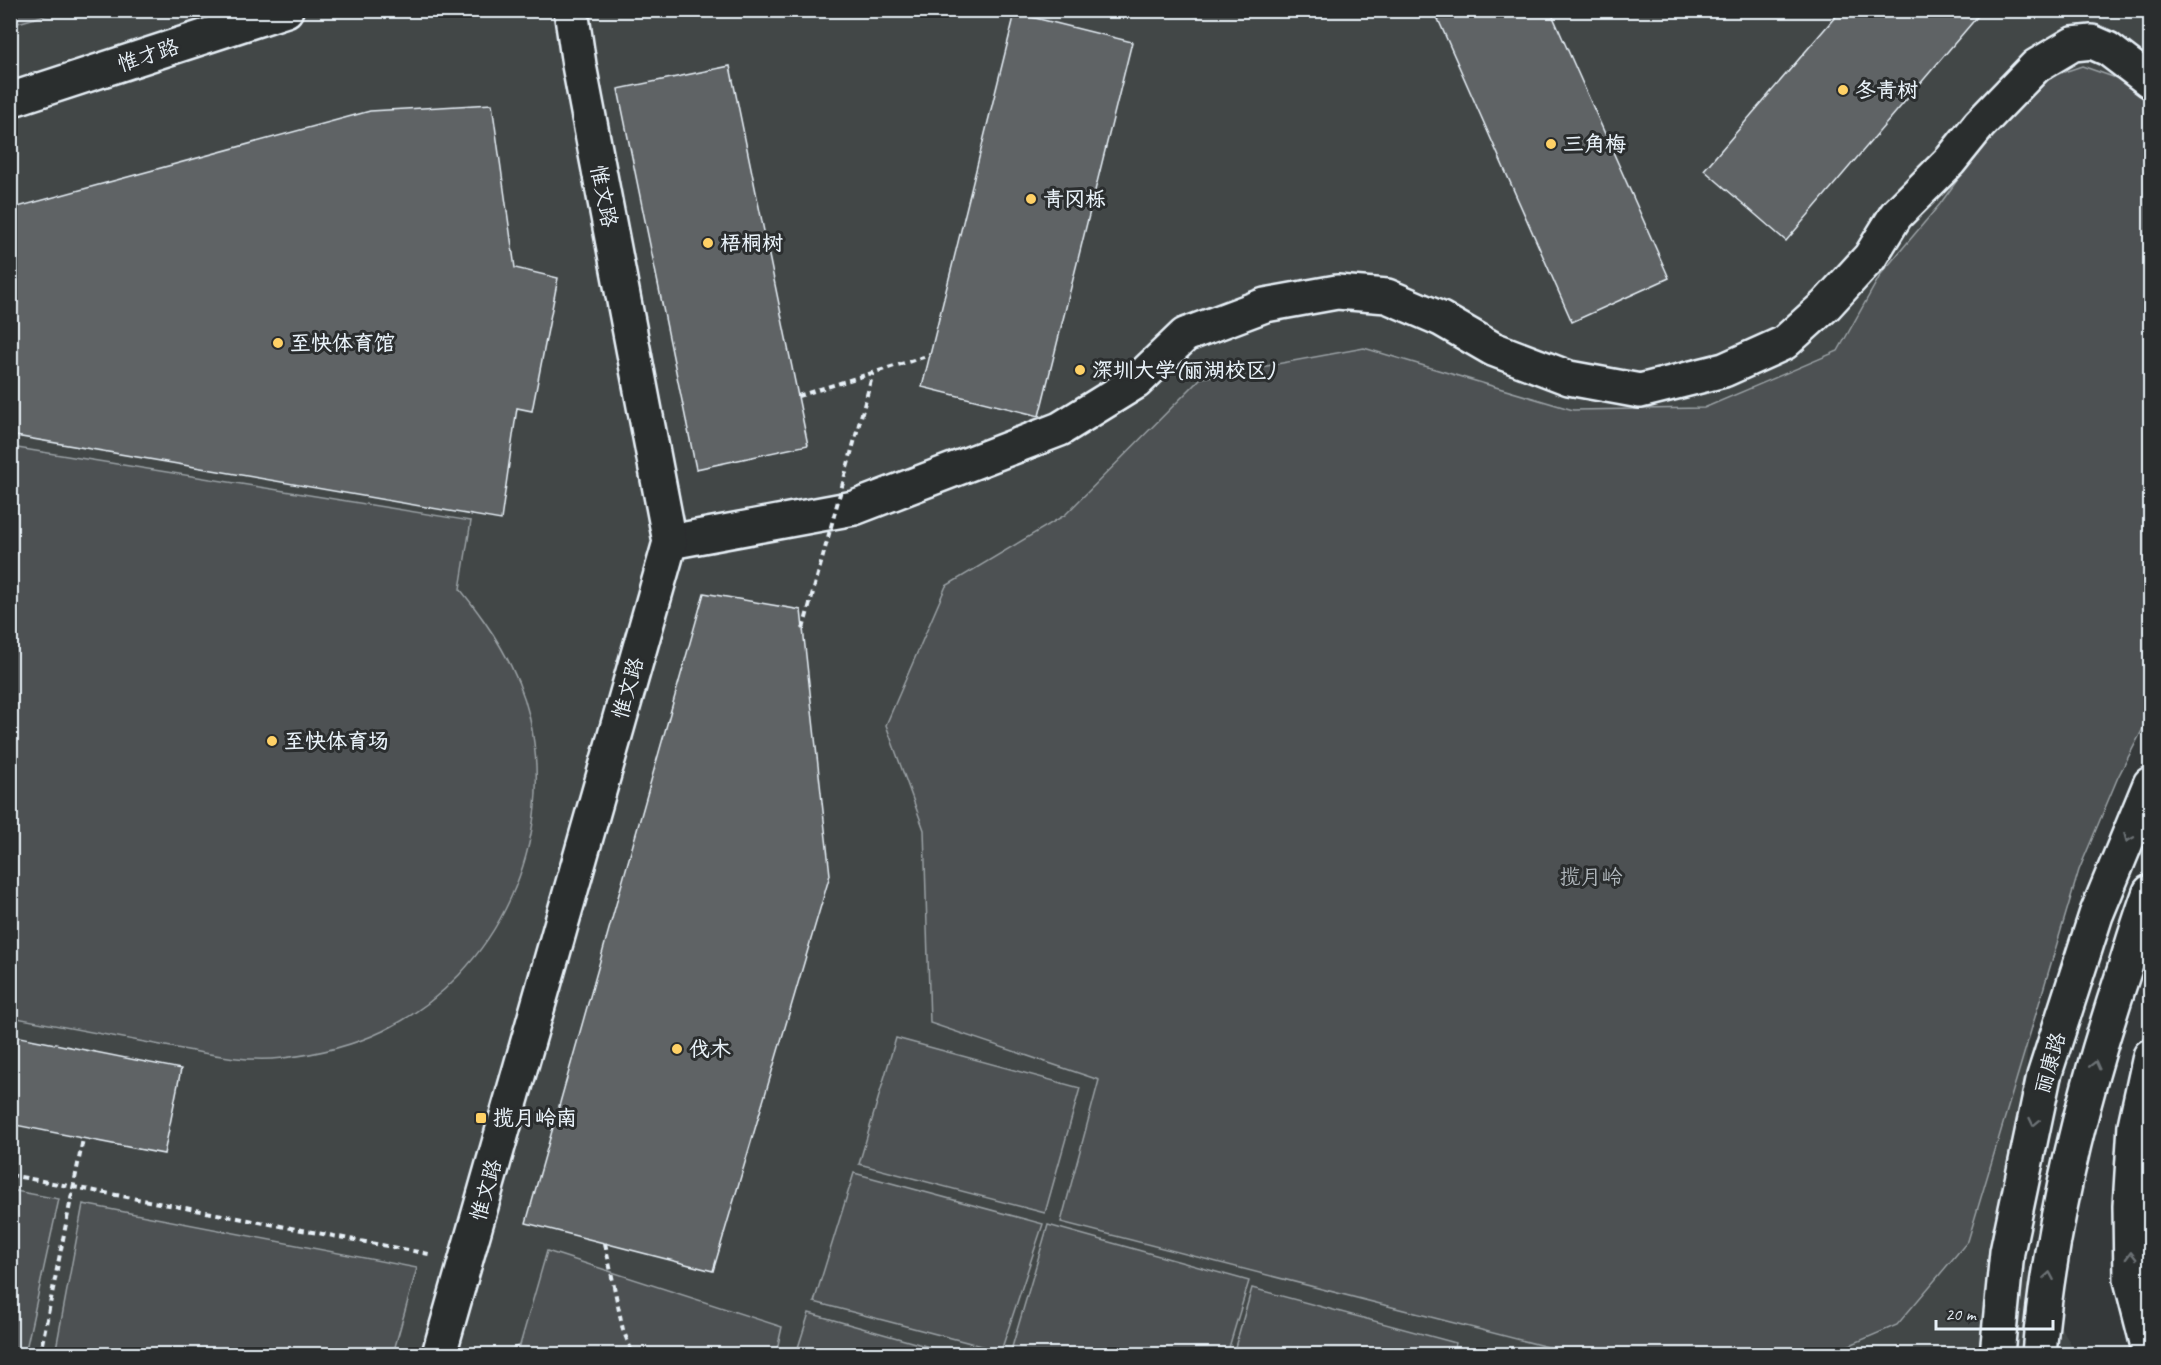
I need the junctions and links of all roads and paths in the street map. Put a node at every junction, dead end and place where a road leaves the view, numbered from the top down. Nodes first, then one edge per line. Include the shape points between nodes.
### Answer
1 (286, 10) edge
2 (571, 10) edge
3 (2151, 81) edge
4 (10, 100) edge
5 (930, 355) dead end
6 (873, 372) junction
7 (798, 396) dead end
8 (670, 542) junction
9 (802, 629) dead end
10 (2151, 784) edge
11 (2151, 892) edge
12 (2151, 1056) edge
13 (83, 1139) dead end
14 (10, 1175) edge
15 (74, 1187) junction
16 (605, 1243) dead end
17 (432, 1255) dead end
18 (40, 1354) edge
19 (439, 1354) edge
20 (633, 1354) edge
21 (1997, 1354) edge
22 (2039, 1354) edge
23 (2150, 1354) edge

1 - 4 street, 惟才路
2 - 8 street, 惟文路
3 - 8 street via 2092,42 2073,44 2036,66 1896,214 1870,257 1826,305 1784,343 1724,370 1640,391 1569,378 1493,349 1387,296 1337,292 1265,305 1185,335 1136,382 1060,429 854,508
5 - 6 path
6 - 7 path
6 - 9 path, bridge
8 - 19 street, 惟文路
10 -> 21 street, 丽康路 via 2096,915 2044,1076 2007,1252
22 -> 11 street, 丽康路 via 2043,1308 2066,1179 2102,1036
23 -> 12 street via 2131,1280 2130,1206 2135,1125
13 - 15 path
14 - 15 path
15 - 17 path
15 - 18 path
16 - 20 path

